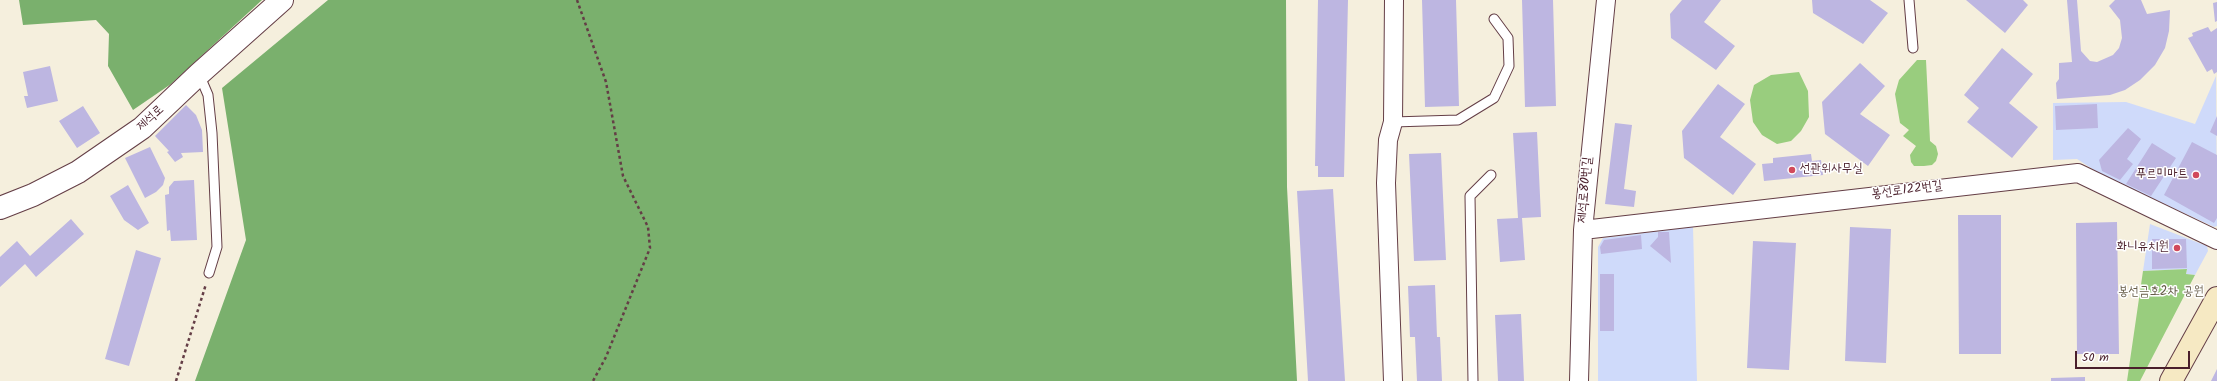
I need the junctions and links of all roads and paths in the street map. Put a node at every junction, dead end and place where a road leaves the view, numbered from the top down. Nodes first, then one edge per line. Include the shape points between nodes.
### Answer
1 (282, 0) edge
2 (577, 0) edge
3 (1394, 0) edge
4 (1606, 0) edge
5 (1909, 0) edge
6 (1494, 18) dead end
7 (1913, 48) dead end
8 (199, 74) junction
9 (1393, 122) junction
10 (1491, 175) dead end
11 (0, 208) edge
12 (1583, 230) junction
13 (2217, 240) edge
14 (209, 273) joint
15 (2217, 298) edge
16 (176, 381) edge
17 (593, 381) edge
18 (1393, 381) edge
19 (1473, 381) edge
20 (1579, 381) edge
21 (2171, 381) edge

1 - 8 street, 제석로
2 - 17 path via 606,82 623,176 648,227 650,248 606,357
3 - 9 street
4 - 12 street, 제석로80번길
5 - 7 lane
6 - 9 lane via 1508,38 1509,66 1494,98 1458,120
8 - 11 street, 제석로 via 142,128 109,152 78,172 33,195
8 - 14 lane via 208,95 212,134 217,247
9 - 18 street via 1388,140 1386,183
10 - 19 lane via 1470,196
12 - 13 street, 봉선로122번길 via 2078,173
12 - 20 street, 제석로80번길
14 - 16 path
15 - 21 main road

